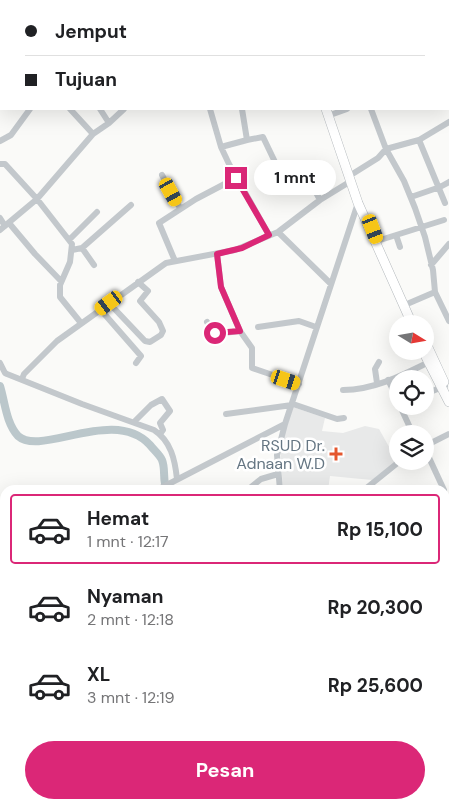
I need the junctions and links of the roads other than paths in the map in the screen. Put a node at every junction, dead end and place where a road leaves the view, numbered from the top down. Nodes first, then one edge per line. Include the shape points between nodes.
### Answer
1 (29, 110) edge
2 (71, 110) edge
3 (101, 110) edge
4 (123, 110) edge
5 (210, 110) edge
6 (242, 110) edge
7 (330, 110) edge
8 (371, 110) edge
9 (449, 122) edge
10 (109, 123) junction
11 (93, 134) junction
12 (247, 140) junction
13 (419, 140) junction
14 (0, 141) edge
15 (221, 147) junction
16 (386, 149) junction
17 (0, 164) edge
18 (162, 175) dead end
19 (352, 177) junction
20 (236, 178) junction
21 (449, 182) edge
22 (440, 187) junction
23 (411, 197) junction
24 (37, 199) junction
25 (320, 200) junction
26 (360, 200) junction
27 (445, 203) dead end
28 (131, 205) dead end
29 (180, 208) junction
30 (96, 212) dead end
31 (0, 218) edge
32 (444, 220) dead end
33 (5, 226) edge
34 (422, 227) junction
35 (278, 232) junction
36 (396, 234) junction
37 (269, 235) junction
38 (70, 239) junction
39 (377, 241) junction
40 (449, 244) edge
41 (400, 247) dead end
42 (82, 248) junction
43 (72, 250) junction
44 (217, 254) junction
45 (175, 261) junction
46 (94, 265) dead end
47 (431, 265) junction
48 (62, 281) junction
49 (138, 282) junction
50 (331, 284) junction
51 (435, 292) junction
52 (109, 303) junction
53 (407, 304) junction
54 (100, 309) junction
55 (410, 315) edge
56 (411, 315) edge
57 (207, 322) dead end
58 (449, 322) edge
59 (82, 323) junction
60 (258, 327) dead end
61 (316, 328) junction
62 (240, 331) junction
63 (426, 360) edge
64 (433, 360) edge
65 (379, 362) dead end
66 (0, 363) edge
67 (136, 363) dead end
68 (427, 363) junction
69 (22, 377) junction
70 (388, 380) joint
71 (377, 383) junction
72 (299, 384) junction
73 (445, 388) edge
74 (344, 390) dead end
75 (449, 402) edge
76 (292, 404) junction
77 (226, 414) dead end
78 (344, 418) dead end
79 (136, 420) junction
80 (285, 424) junction
81 (161, 433) junction
82 (449, 434) edge
83 (434, 442) edge
84 (434, 467) edge
85 (389, 470) edge
86 (278, 474) junction
87 (176, 479) junction
88 (165, 485) edge
89 (254, 485) edge
90 (279, 485) edge
91 (370, 485) edge
92 (442, 485) edge

1 - 14 street via 11,134
2 - 11 street
3 - 10 street
4 - 10 street
5 - 15 street
6 - 12 street
7 - 19 highway
8 - 16 street
9 - 13 street
10 - 11 street
11 - 24 street
12 - 15 street
12 - 25 street via 263,137 287,187 310,181
13 - 16 street
13 - 22 street
15 - 20 street
16 - 19 street
16 - 23 street
17 - 24 street via 5,164
18 - 29 street
19 - 25 street
19 - 26 highway
20 - 29 street
20 - 37 street
21 - 22 street
22 - 23 street
22 - 27 street
23 - 34 street
24 - 33 street
24 - 38 street
25 - 35 street
26 - 39 highway
26 - 50 street
26 - 55 highway
28 - 42 street
29 - 45 street via 159,223
30 - 38 street
31 - 33 street
32 - 34 street
33 - 48 street
34 - 36 street
34 - 47 street
35 - 37 street
35 - 50 street
36 - 39 street
36 - 41 street
37 - 44 street via 242,248
38 - 43 street
39 - 53 highway
40 - 47 street
42 - 43 street
42 - 46 street
43 - 48 street
44 - 45 street
44 - 62 street via 221,287
45 - 49 street via 166,263
47 - 51 street
48 - 59 street via 60,297
49 - 52 street
49 - 52 street via 148,291 140,301 159,322 163,331 161,335 146,342
50 - 61 street
51 - 53 street
51 - 58 street
52 - 54 street
53 - 56 highway
54 - 59 street
54 - 67 street via 140,355
57 - 62 street via 216,334
59 - 69 street via 57,341
60 - 61 street via 299,321
61 - 72 street
62 - 72 street via 252,348 252,368
63 - 68 highway
64 - 73 highway
65 - 71 street via 375,369
66 - 69 street via 5,372
68 - 70 street
68 - 73 highway
69 - 79 street via 82,404
70 - 71 street
71 - 74 street via 363,390
72 - 76 street
73 - 75 highway
76 - 77 street
76 - 78 street via 337,419
76 - 80 street
79 - 81 street
79 - 81 street via 162,399 170,411 160,423
80 - 86 street via 276,455
80 - 87 street
81 - 87 street via 173,454
82 - 83 street
84 - 92 street
85 - 91 street
86 - 89 street
86 - 90 street
87 - 88 street

